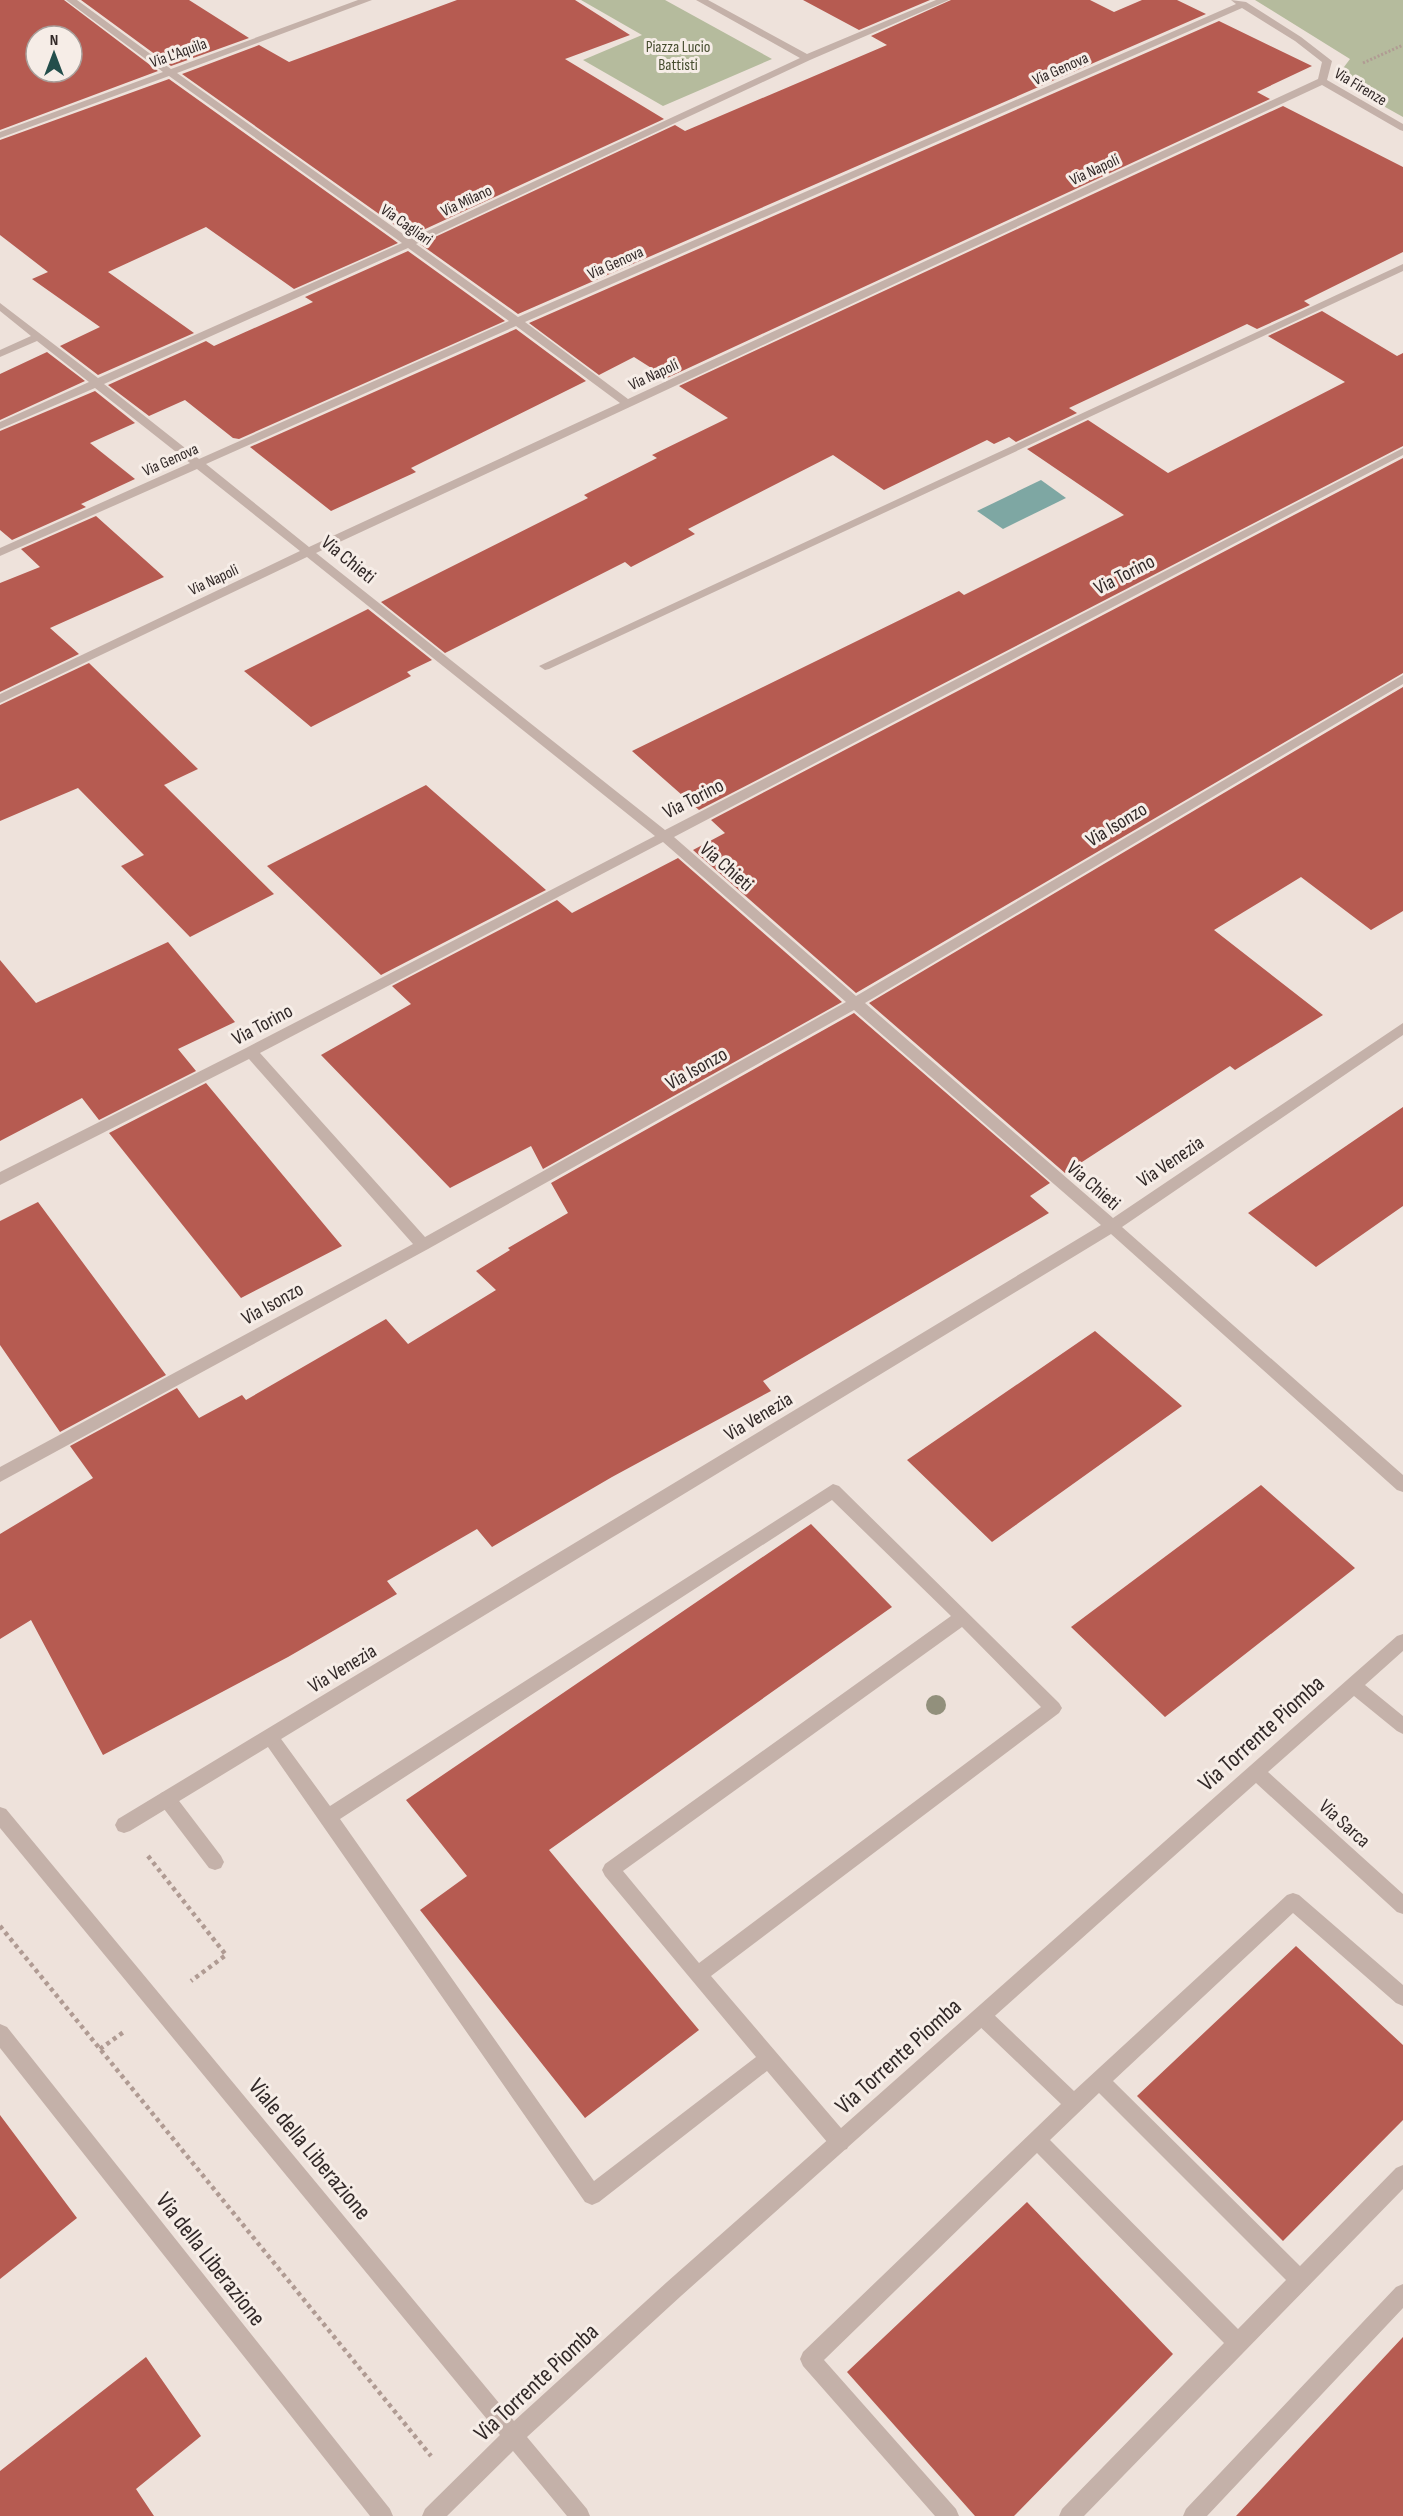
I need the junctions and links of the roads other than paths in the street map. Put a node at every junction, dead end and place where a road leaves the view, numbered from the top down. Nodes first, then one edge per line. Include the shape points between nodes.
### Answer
1 (71, 0) edge
2 (367, 0) edge
3 (700, 0) edge
4 (944, 0) edge
5 (1240, 2) edge
6 (807, 58) junction
7 (168, 72) junction
8 (1322, 81) junction
9 (1403, 128) edge
10 (0, 135) edge
11 (408, 244) junction
12 (1403, 267) edge
13 (0, 306) edge
14 (518, 321) junction
15 (38, 337) junction
16 (0, 354) edge
17 (96, 381) junction
18 (628, 404) junction
19 (0, 426) edge
20 (1403, 451) edge
21 (197, 463) junction
22 (0, 552) edge
23 (308, 552) junction
24 (545, 666) dead end
25 (1403, 679) edge
26 (0, 699) edge
27 (663, 835) junction
28 (855, 1003) junction
29 (1403, 1028) edge
30 (251, 1052) junction
31 (0, 1179) edge
32 (1112, 1226) junction
33 (423, 1245) junction
34 (0, 1475) edge
35 (1403, 1485) edge
36 (963, 1617) junction
37 (1403, 1641) edge
38 (1353, 1685) junction
39 (1403, 1726) edge
40 (270, 1737) junction
41 (1256, 1772) junction
42 (167, 1799) junction
43 (0, 1815) edge
44 (328, 1817) junction
45 (124, 1825) road end
46 (215, 1862) dead end
47 (1403, 1906) edge
48 (698, 1975) junction
49 (1403, 1997) edge
50 (982, 2016) junction
51 (0, 2033) edge
52 (769, 2058) junction
53 (1100, 2081) junction
54 (1074, 2104) junction
55 (1038, 2140) junction
56 (840, 2142) junction
57 (1403, 2175) edge
58 (1300, 2280) junction
59 (1403, 2294) edge
60 (1238, 2343) junction
61 (514, 2435) junction
62 (383, 2516) edge
63 (432, 2516) edge
64 (580, 2516) edge
65 (949, 2516) edge
66 (1068, 2516) edge
67 (1193, 2516) edge

1 - 7 street, Via Cagliari
2 - 7 street, Via L'Aquila
3 - 6 street
4 - 6 street, Via Milano
5 - 8 street, Via Firenze via 1327,61
5 - 14 street, Via Genova
6 - 11 street, Via Milano
7 - 10 street, Via L'Aquila
7 - 11 street, Via Cagliari
8 - 9 street, Via Firenze
8 - 18 street, Via Napoli
11 - 14 street, Via Cagliari
11 - 17 street, Via Milano
12 - 24 street
13 - 15 street, Via Chieti
14 - 18 street, Via Cagliari
14 - 21 street, Via Genova
15 - 16 street
15 - 17 street, Via Chieti
17 - 19 street, Via Milano
17 - 21 street, Via Chieti
18 - 23 street, Via Napoli
20 - 27 street, Via Torino
21 - 22 street, Via Genova
21 - 23 street, Via Chieti
23 - 26 street, Via Napoli
23 - 27 street, Via Chieti
25 - 28 street, Via Isonzo
27 - 28 street, Via Chieti
27 - 30 street, Via Torino
28 - 32 street, Via Chieti
28 - 33 street, Via Isonzo
29 - 32 street, Via Venezia
30 - 31 street, Via Torino
30 - 33 street
32 - 35 street, Via Chieti
32 - 40 street, Via Venezia
33 - 34 street, Via Isonzo
36 - 44 street via 833,1491
36 - 48 street via 611,1869
36 - 48 street via 1053,1708
37 - 38 street, Via Torrente Piomba
38 - 39 street
38 - 41 street, Via Torrente Piomba
40 - 42 street, Via Venezia
40 - 44 street
41 - 47 street, Via Sarca
41 - 50 street, Via Torrente Piomba
42 - 45 street, Via Venezia
42 - 46 street
43 - 61 street, Viale della Liberazione
44 - 52 street via 592,2195
48 - 52 street
49 - 53 street via 1293,1901
50 - 54 street
50 - 56 street, Via Torrente Piomba
51 - 62 street, Via della Liberazione
52 - 56 street
53 - 54 street
53 - 58 street
54 - 55 street
55 - 60 street
55 - 65 street via 810,2360
56 - 61 street, Via Torrente Piomba
57 - 58 street
58 - 60 street
59 - 67 street
60 - 66 street
61 - 63 street, Via Torrente Piomba
61 - 64 street, Viale della Liberazione

